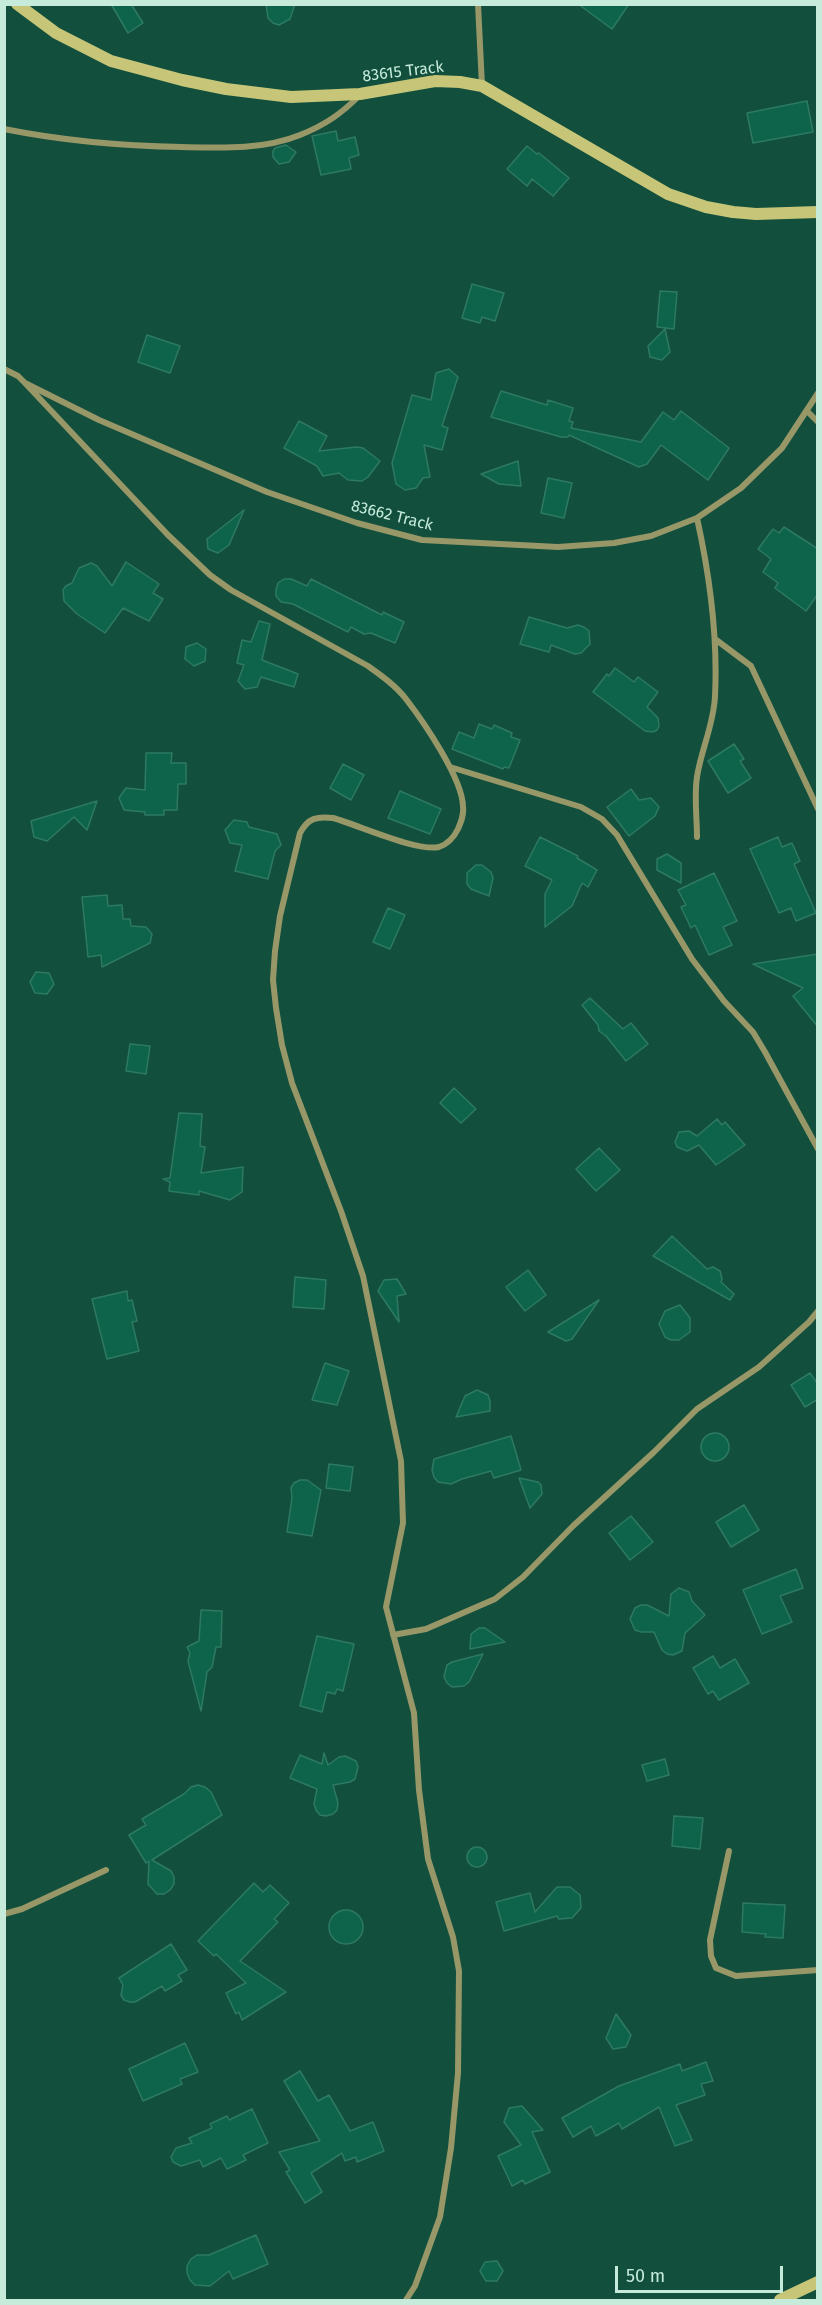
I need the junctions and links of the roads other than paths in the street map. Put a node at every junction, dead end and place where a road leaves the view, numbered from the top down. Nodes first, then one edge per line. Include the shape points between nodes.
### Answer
1 (17, 4) edge
2 (478, 4) edge
3 (482, 86) junction
4 (360, 94) junction
5 (4, 129) edge
6 (818, 212) edge
7 (4, 369) edge
8 (25, 383) junction
9 (818, 393) edge
10 (807, 411) junction
11 (818, 422) edge
12 (697, 518) junction
13 (715, 639) junction
14 (450, 767) junction
15 (818, 809) edge
16 (697, 837) dead end
17 (818, 1149) edge
18 (818, 1311) edge
19 (393, 1635) junction
20 (729, 1851) dead end
21 (106, 1870) dead end
22 (4, 1914) edge
23 (818, 1970) edge
24 (818, 2282) edge
25 (406, 2301) edge
26 (780, 2301) edge

1 - 4 street, 83615 Track via 56,33 111,61 182,80 291,97
2 - 3 street
3 - 4 street, 83615 Track via 435,81
3 - 6 street, 83615 Track via 668,194 733,212
4 - 5 street via 342,113 298,136 247,147 119,146
7 - 8 street, 83662 Track
8 - 12 street, 83662 Track via 99,420 267,492 422,540 558,547 614,543 651,536
8 - 14 street via 210,575 387,680 405,698
9 - 10 street, 83662 Track
10 - 11 street
10 - 12 street, 83662 Track via 782,448 741,488
12 - 13 street via 709,572
13 - 15 street via 751,666
13 - 16 street via 714,707 697,778
14 - 17 street via 581,807 602,819 617,835 692,959 753,1032
14 - 19 street via 462,796 463,817 448,842 438,847 416,846 333,818 321,816 305,824 280,916 273,980 292,1083 363,1276 401,1461 403,1523 386,1607
18 - 19 street via 759,1367 697,1409 523,1577 495,1599 426,1629
19 - 25 street via 414,1713 428,1859 453,1936 459,1971 458,2073 452,2148 430,2249
20 - 23 street via 710,1940 716,1968 736,1976
21 - 22 street
24 - 26 street

